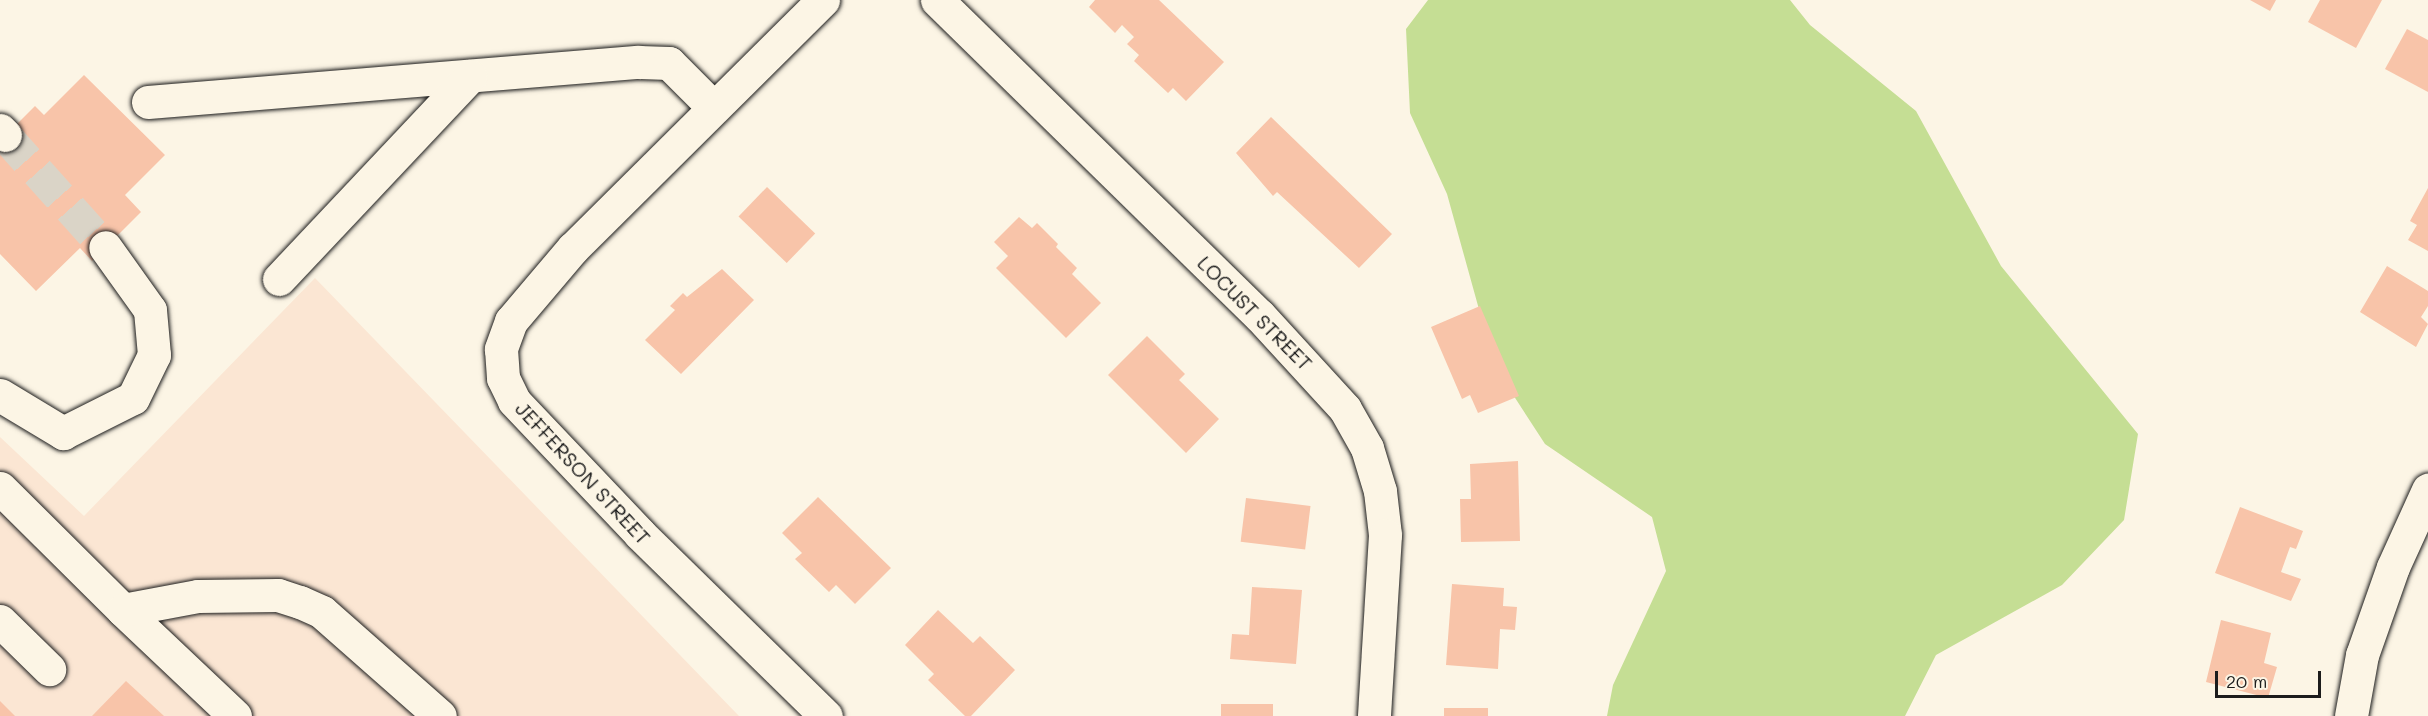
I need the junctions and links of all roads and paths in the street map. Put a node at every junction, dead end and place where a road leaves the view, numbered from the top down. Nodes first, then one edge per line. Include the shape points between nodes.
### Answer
1 (823, 0) edge
2 (937, 0) edge
3 (470, 76) junction
4 (148, 102) dead end
5 (713, 107) junction
6 (105, 247) tunnel mouth
7 (279, 279) dead end
8 (0, 395) edge
9 (2428, 490) edge
10 (2, 494) edge
11 (123, 610) junction
12 (0, 621) edge
13 (49, 669) dead end
14 (235, 716) edge
15 (440, 716) edge
16 (826, 716) edge
17 (1374, 716) edge
18 (2351, 716) edge

1 - 5 street, JEFFERSON STREET
2 - 17 street, LOCUST STREET via 1259,315 1345,409 1370,459 1380,491 1385,535
3 - 4 street
3 - 5 street via 638,62 669,63
3 - 7 street
5 - 16 street, JEFFERSON STREET via 573,248 511,321 501,349 503,378 513,401 632,526
6 - 8 street via 150,310 154,355 133,398 63,433
9 - 18 street via 2389,578 2362,656
10 - 11 street
11 - 14 street
11 - 15 street via 198,597 278,595 300,602 322,612
12 - 13 street

